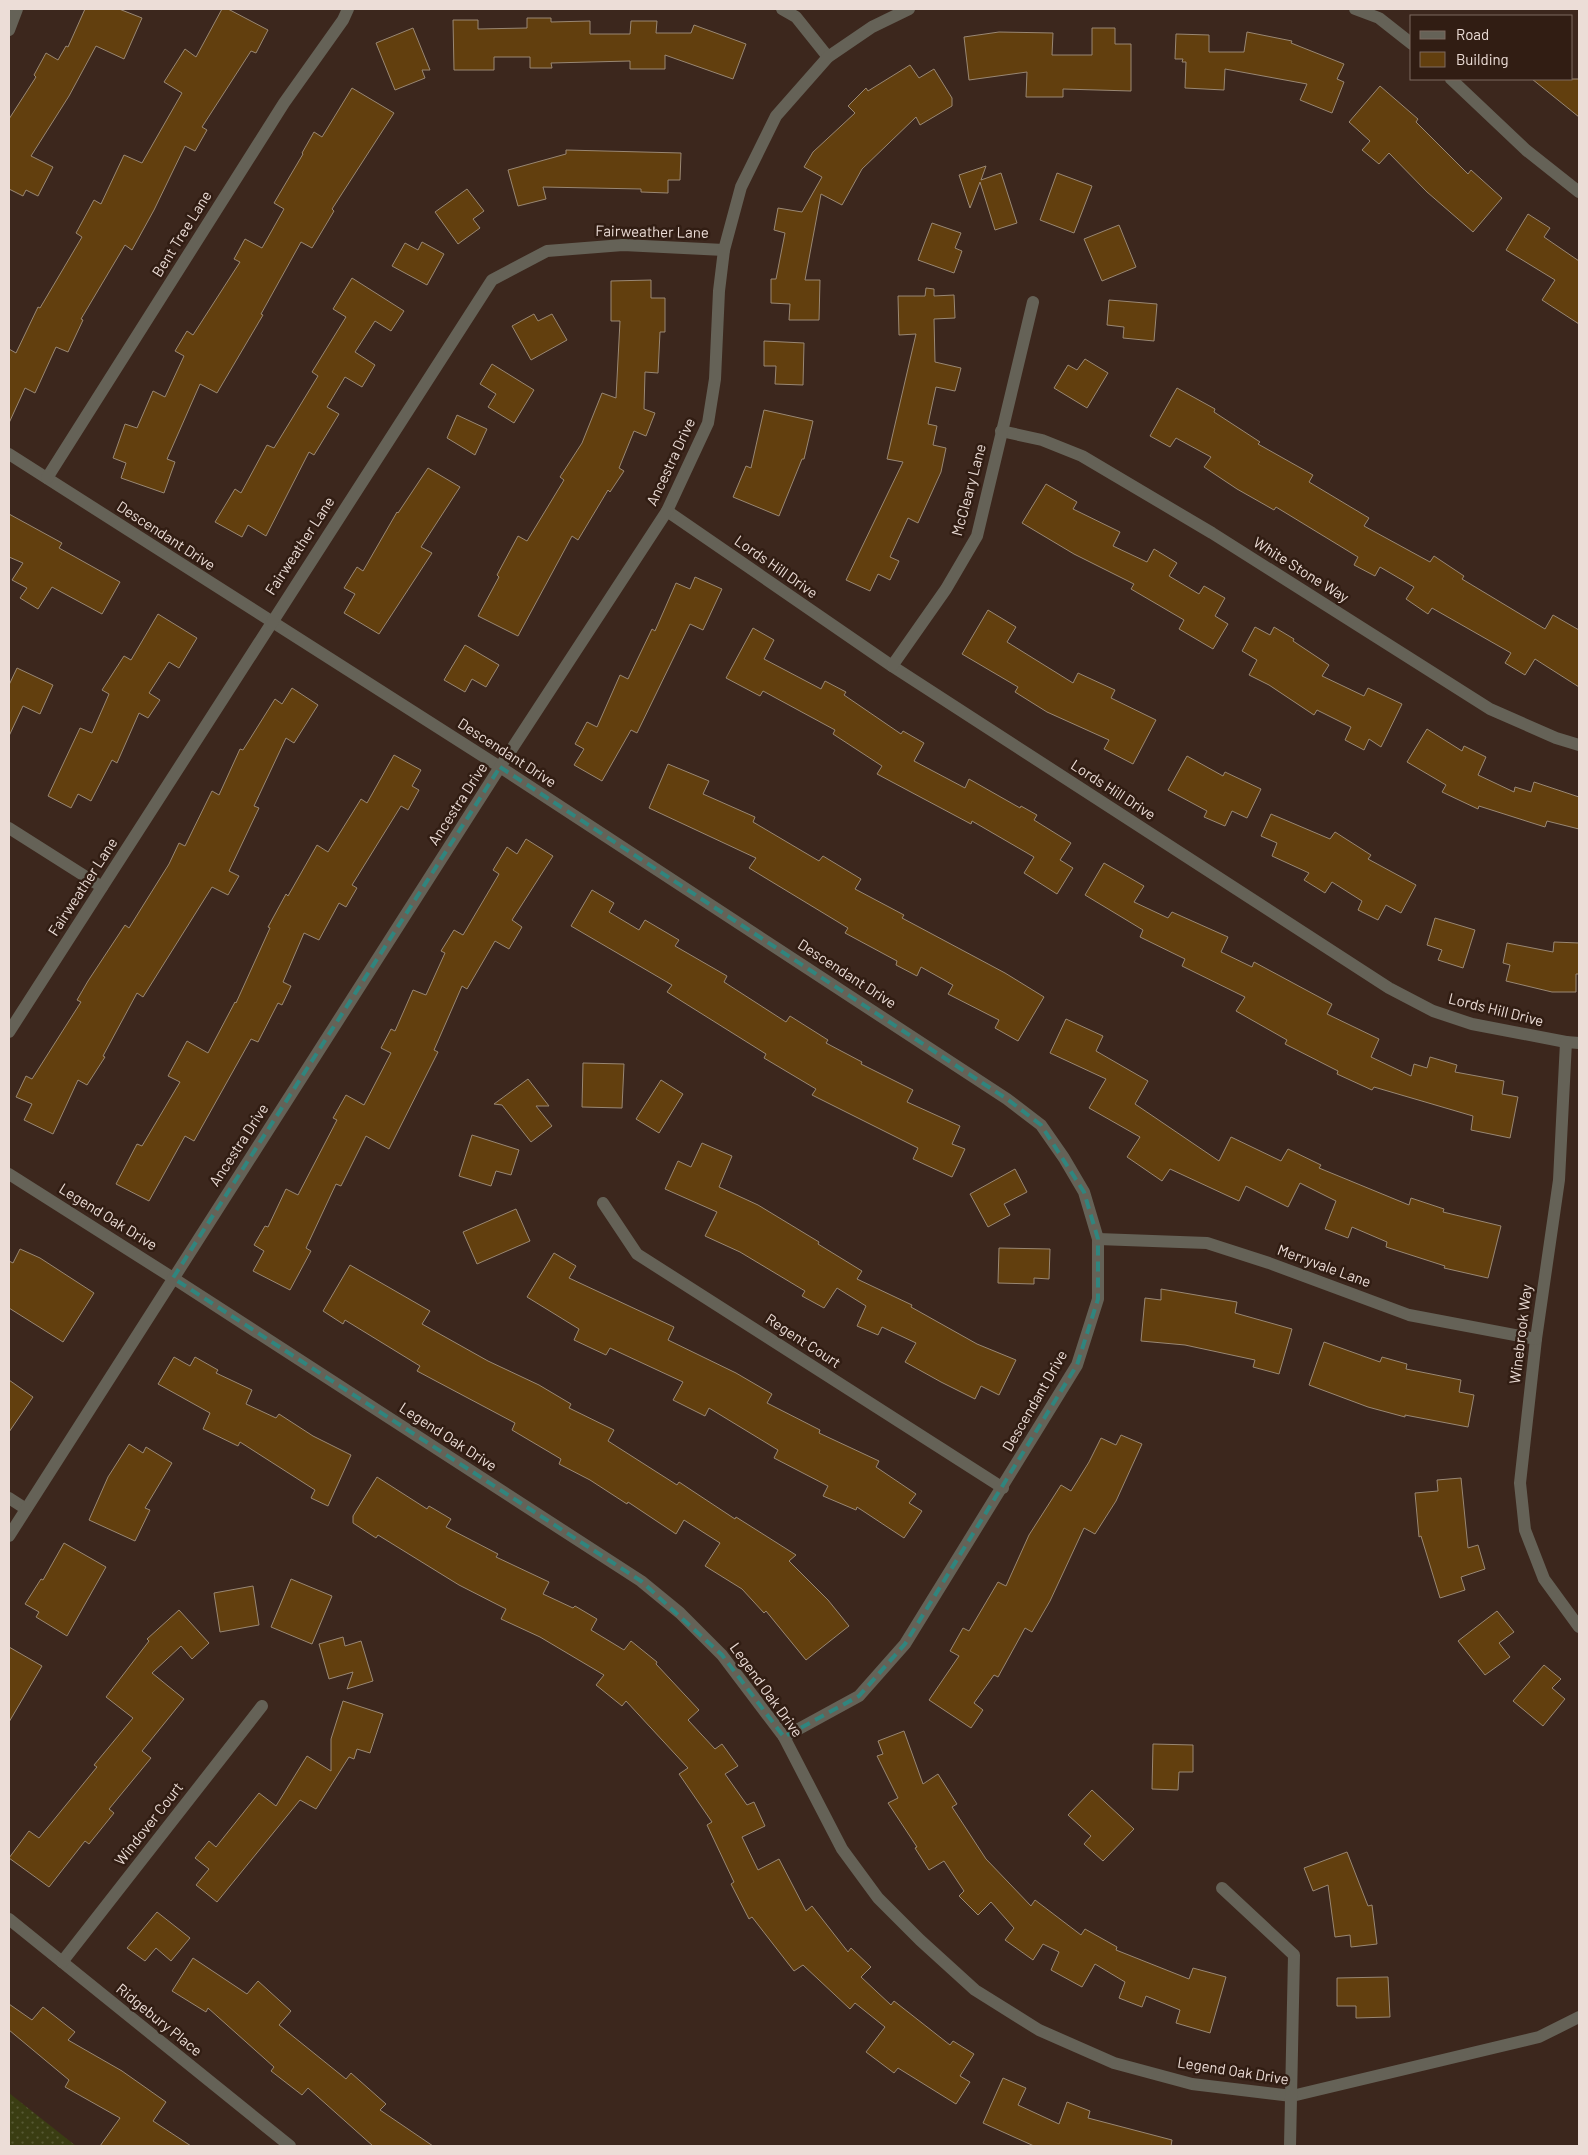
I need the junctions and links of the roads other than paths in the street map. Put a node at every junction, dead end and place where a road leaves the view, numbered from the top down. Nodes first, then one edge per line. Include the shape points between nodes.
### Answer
1 (17, 9) edge
2 (348, 9) edge
3 (782, 9) edge
4 (910, 9) edge
5 (1354, 9) edge
6 (1382, 14) edge
7 (9, 30) edge
8 (1410, 42) edge
9 (828, 57) junction
10 (1452, 80) edge
11 (1579, 192) edge
12 (724, 250) junction
13 (1032, 302) dead end
14 (1001, 431) junction
15 (9, 454) edge
16 (47, 478) junction
17 (667, 511) junction
18 (270, 622) junction
19 (892, 666) junction
20 (1579, 745) edge
21 (500, 767) junction
22 (9, 828) edge
23 (102, 887) junction
24 (9, 1032) edge
25 (1566, 1042) junction
26 (1579, 1043) edge
27 (9, 1174) edge
28 (603, 1202) dead end
29 (1098, 1239) junction
30 (174, 1278) junction
31 (1536, 1339) junction
32 (1002, 1488) junction
33 (9, 1498) edge
34 (26, 1509) junction
35 (9, 1536) edge
36 (1579, 1627) edge
37 (262, 1706) dead end
38 (784, 1737) junction
39 (1222, 1888) dead end
40 (9, 1919) edge
41 (62, 1962) junction
42 (1579, 2017) edge
43 (1292, 2096) junction
44 (290, 2146) edge
45 (1290, 2146) edge

1 - 7 street
2 - 16 street, Bent Tree Lane via 284,103
3 - 9 street via 796,17
4 - 9 street, Ancestra Drive via 872,27
5 - 6 street
6 - 8 street
9 - 12 street, Ancestra Drive via 776,116 741,187
10 - 11 street via 1526,150
12 - 17 street, Ancestra Drive via 715,378 708,423
12 - 18 street, Fairweather Lane via 623,245 547,251 492,280
13 - 14 street, McCleary Lane
14 - 19 street, McCleary Lane via 976,536 946,589
14 - 20 street, White Stone Way via 1042,440 1082,456 1212,533 1490,709
15 - 16 street, Descendant Drive
16 - 18 street, Descendant Drive
17 - 19 street, Lords Hill Drive
17 - 21 street, Ancestra Drive
18 - 21 street, Descendant Drive
18 - 23 street, Fairweather Lane
19 - 25 street, Lords Hill Drive via 1389,988 1433,1011 1472,1024
21 - 29 street, Descendant Drive via 1007,1099 1041,1125 1084,1192
21 - 30 street, Ancestra Drive
22 - 23 street
23 - 24 street, Fairweather Lane
25 - 26 street
25 - 31 street, Winebrook Way via 1560,1180
27 - 30 street, Legend Oak Drive
28 - 32 street, Regent Court via 637,1254
29 - 31 street, Merryvale Lane via 1207,1243 1409,1315
29 - 32 street, Descendant Drive via 1098,1299 1077,1365
30 - 34 street, Ancestra Drive
30 - 38 street, Legend Oak Drive via 641,1581 680,1613 722,1655
31 - 36 street, Winebrook Way via 1520,1483 1525,1530 1544,1579
32 - 38 street, Descendant Drive via 905,1644 872,1682 859,1696
33 - 34 street
34 - 35 street, Ancestra Drive
37 - 41 street, Windover Court
38 - 43 street, Legend Oak Drive via 842,1849 878,1898 975,1990 1039,2030 1114,2063 1192,2084
39 - 43 street via 1294,1955
40 - 41 street, Ridgebury Place
41 - 44 street, Ridgebury Place
42 - 43 street, Legend Oak Drive via 1539,2038
43 - 45 street

